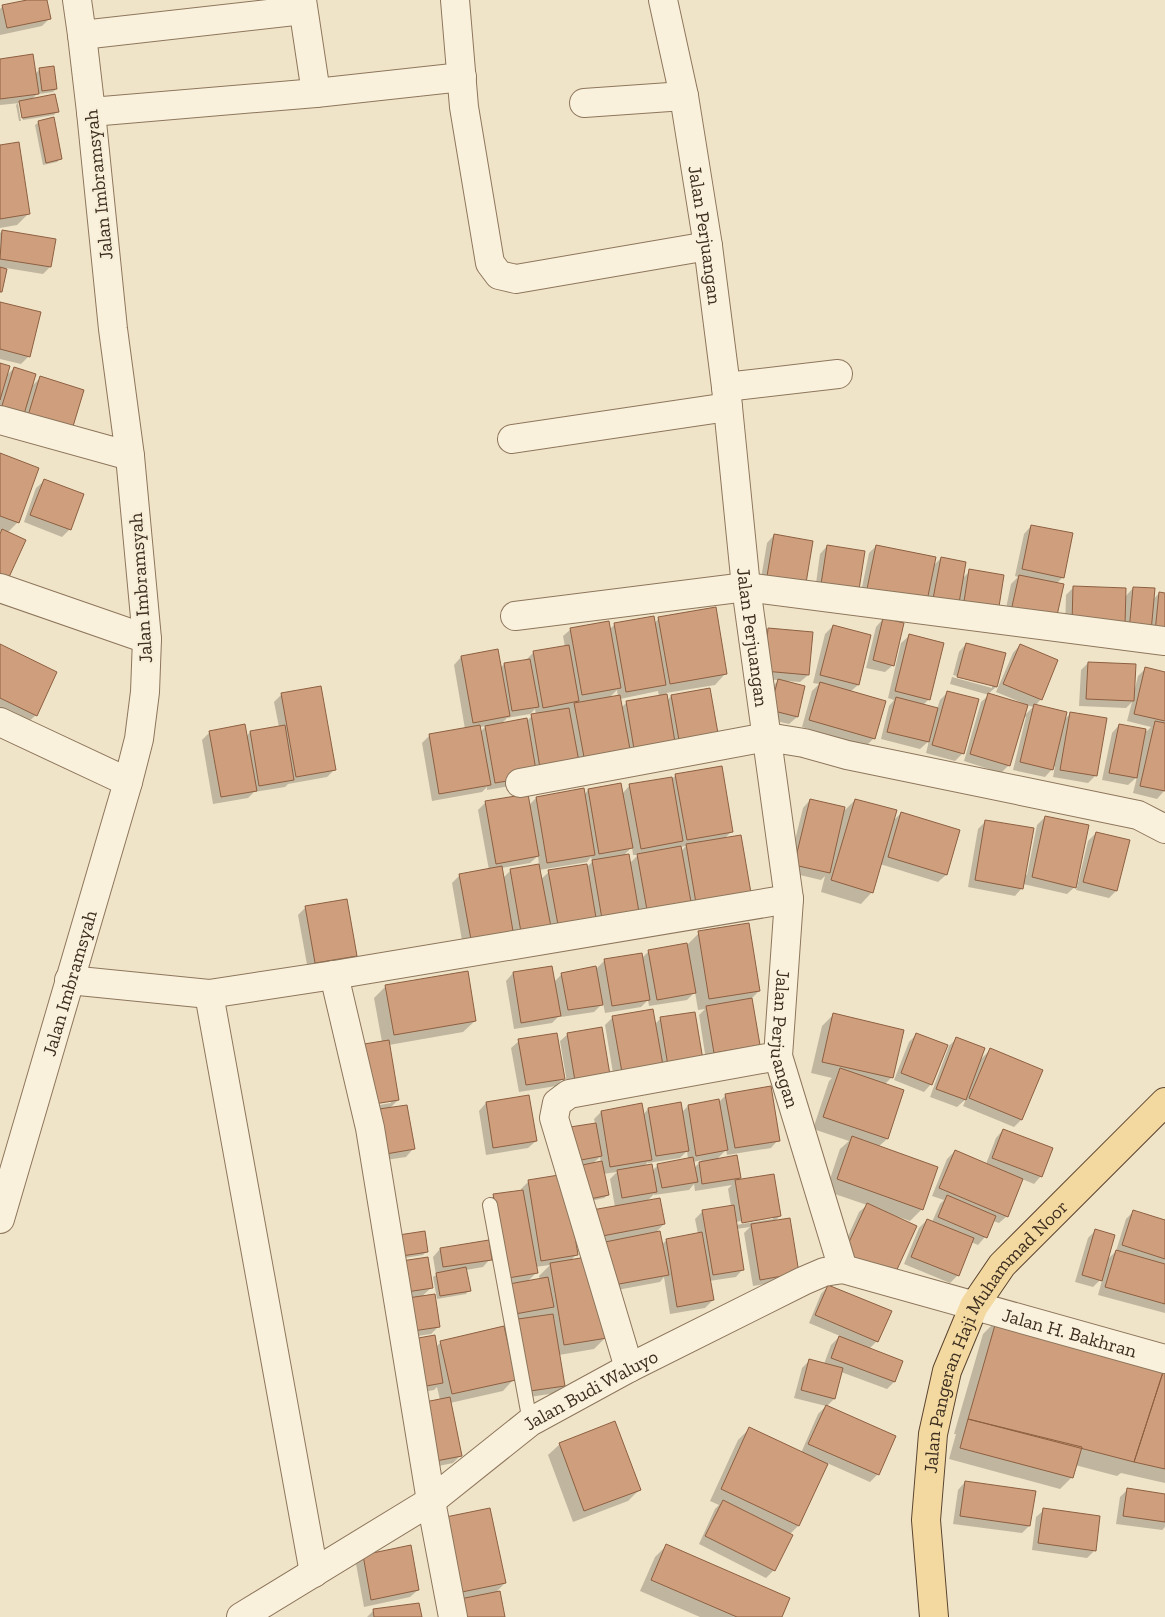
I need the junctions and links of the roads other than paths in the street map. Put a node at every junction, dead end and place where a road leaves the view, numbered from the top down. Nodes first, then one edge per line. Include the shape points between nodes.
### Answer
1 (77, 0) edge
2 (455, 0) edge
3 (663, 0) edge
4 (302, 5) edge
5 (82, 35) junction
6 (462, 78) junction
7 (316, 93) junction
8 (684, 96) junction
9 (584, 103) dead end
10 (91, 112) junction
11 (708, 246) junction
12 (838, 374) dead end
13 (727, 397) junction
14 (0, 420) edge
15 (512, 439) dead end
16 (130, 456) junction
17 (746, 587) junction
18 (0, 588) edge
19 (514, 616) dead end
20 (147, 639) junction
21 (1165, 641) edge
22 (0, 722) edge
23 (767, 737) junction
24 (128, 782) junction
25 (520, 783) dead end
26 (1165, 829) edge
27 (789, 900) junction
28 (334, 976) junction
29 (69, 980) junction
30 (210, 994) junction
31 (778, 1056) junction
32 (1165, 1102) edge
33 (490, 1205) dead end
34 (0, 1219) edge
35 (843, 1269) junction
36 (974, 1306) junction
37 (1165, 1358) edge
38 (629, 1368) junction
39 (530, 1422) junction
40 (431, 1501) junction
41 (314, 1573) junction
42 (241, 1617) edge
43 (453, 1617) edge
44 (934, 1617) edge

1 - 5 street, Jalan Imbramsyah
2 - 6 street
3 - 8 street, Jalan Perjuangan
4 - 5 street
4 - 7 street
5 - 10 street, Jalan Imbramsyah
6 - 7 street
6 - 11 street via 490,263 499,275 516,279
7 - 10 street
8 - 9 street
8 - 11 street, Jalan Perjuangan
10 - 16 street, Jalan Imbramsyah via 113,329
11 - 13 street, Jalan Perjuangan
12 - 13 street
13 - 15 street
13 - 17 street, Jalan Perjuangan
14 - 16 street
16 - 20 street, Jalan Imbramsyah
17 - 19 street
17 - 21 street
17 - 23 street, Jalan Perjuangan
18 - 20 street
20 - 24 street, Jalan Imbramsyah via 139,738
22 - 24 street
23 - 25 street
23 - 26 street via 804,742 847,755 1138,816
23 - 27 street, Jalan Perjuangan
24 - 29 street, Jalan Imbramsyah
27 - 28 street
27 - 31 street, Jalan Perjuangan
28 - 30 street
28 - 40 street via 370,1128
29 - 30 street
29 - 34 street, Jalan Imbramsyah
30 - 41 street
31 - 35 street, Jalan Perjuangan
31 - 38 street via 569,1094 557,1103 554,1118
32 - 36 main road, Jalan Pangeran Haji Muhammad Noor via 1002,1265
33 - 39 lane
35 - 36 street, Jalan Budi Waluyo
35 - 38 street, Jalan Budi Waluyo via 824,1272 803,1281
36 - 37 street, Jalan H. Bakhran
36 - 44 main road, Jalan Pangeran Haji Muhammad Noor via 947,1371 933,1434 926,1520
38 - 39 street, Jalan Budi Waluyo
39 - 40 street, Jalan Budi Waluyo
40 - 41 street, Jalan Budi Waluyo
40 - 43 street
41 - 42 street, Jalan Budi Waluyo

